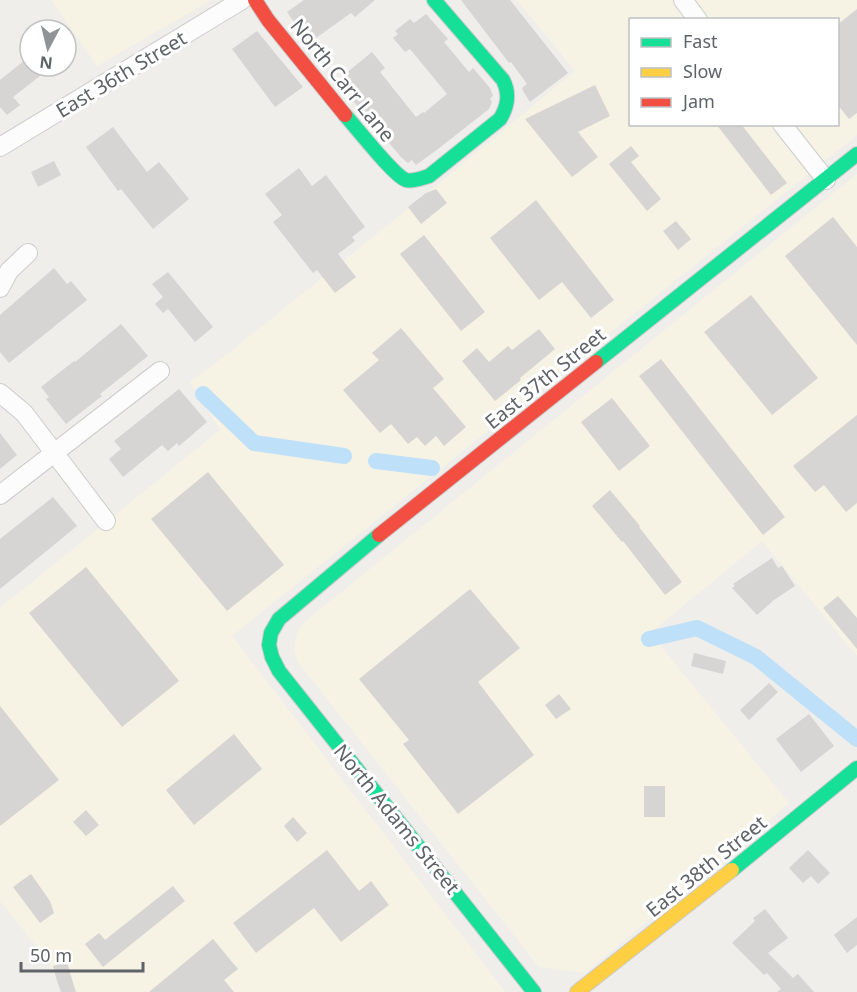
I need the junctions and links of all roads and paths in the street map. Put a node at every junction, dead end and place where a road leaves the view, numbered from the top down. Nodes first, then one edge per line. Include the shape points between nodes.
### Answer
1 (242, 0) edge
2 (255, 0) edge
3 (434, 0) edge
4 (683, 0) edge
5 (696, 18) edge
6 (784, 126) edge
7 (0, 147) edge
8 (857, 154) edge
9 (826, 180) junction
10 (28, 253) dead end
11 (0, 288) edge
12 (160, 371) dead end
13 (0, 393) edge
14 (54, 453) junction
15 (0, 495) edge
16 (106, 521) dead end
17 (268, 642) joint
18 (857, 768) edge
19 (534, 992) edge
20 (577, 992) edge

1 - 7 street, East 36th Street
2 - 3 street, North Carr Lane via 391,168 406,180 418,180 429,176 500,119 507,110 508,99 503,80
4 - 5 street
6 - 9 street
8 - 9 street, East 37th Street
9 - 17 street, East 37th Street via 330,576 279,619
10 - 11 street via 9,271
12 - 14 street
13 - 14 street via 24,413
14 - 15 street
14 - 16 street
17 - 19 street, North Adams Street via 270,655 289,684
18 - 20 street, East 38th Street

